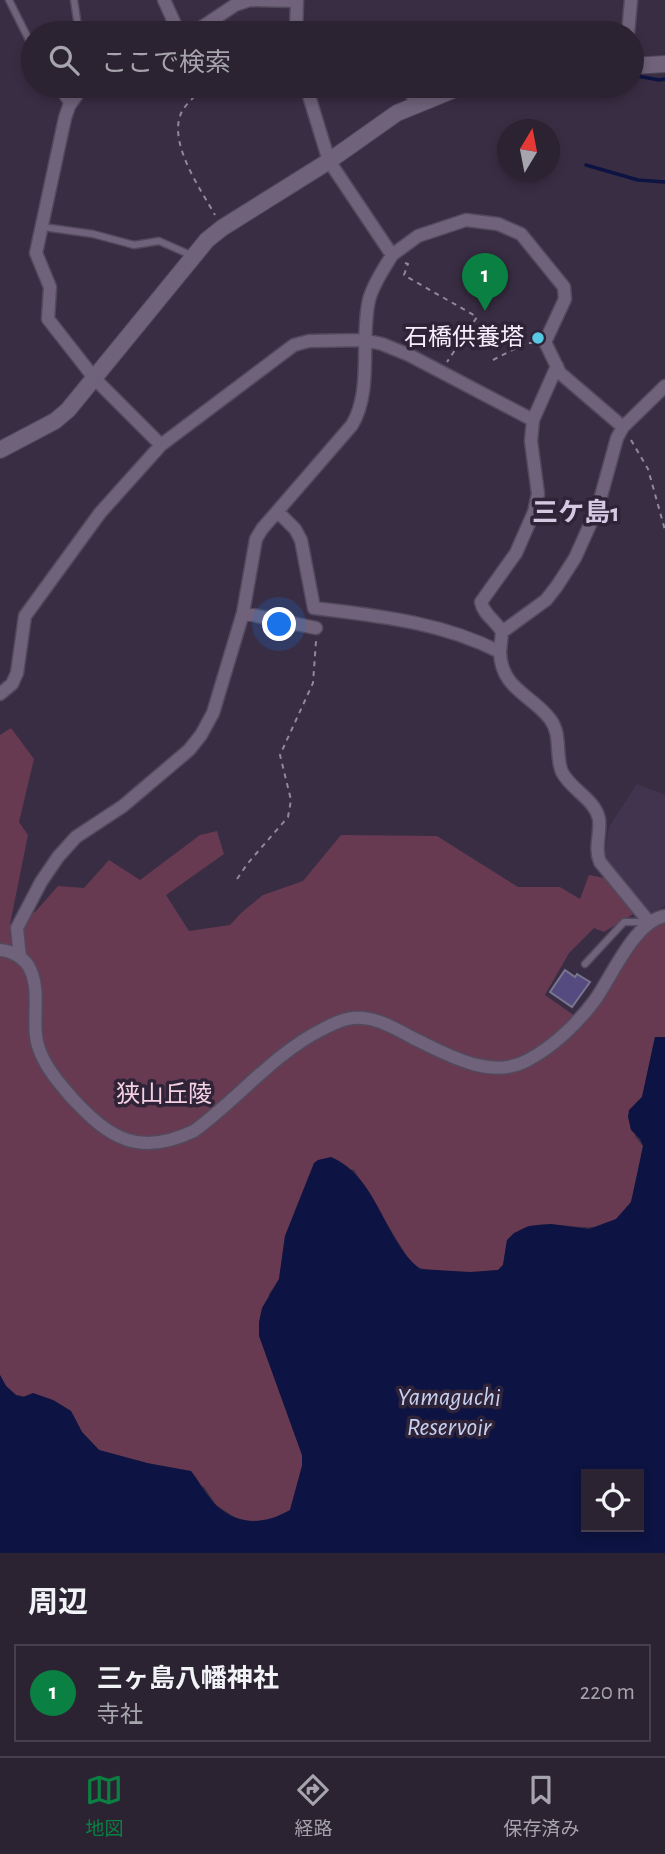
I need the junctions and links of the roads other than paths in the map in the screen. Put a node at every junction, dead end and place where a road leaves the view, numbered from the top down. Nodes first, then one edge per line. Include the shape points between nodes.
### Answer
1 (9, 0) edge
2 (74, 0) edge
3 (164, 0) edge
4 (631, 0) edge
5 (297, 1) edge
6 (77, 21) edge
7 (174, 21) edge
8 (210, 21) edge
9 (296, 21) edge
10 (629, 21) edge
11 (21, 24) edge
12 (665, 64) edge
13 (644, 65) edge
14 (63, 98) edge
15 (75, 98) edge
16 (310, 98) edge
17 (413, 98) edge
18 (433, 98) edge
19 (416, 105) junction
20 (69, 106) junction
21 (329, 161) junction
22 (41, 226) junction
23 (391, 255) junction
24 (193, 256) junction
25 (364, 340) junction
26 (557, 366) junction
27 (95, 379) junction
28 (665, 386) edge
29 (533, 420) junction
30 (623, 427) junction
31 (161, 445) junction
32 (0, 450) edge
33 (278, 512) junction
34 (243, 613) junction
35 (316, 628) road end
36 (502, 632) junction
37 (500, 652) junction
38 (0, 694) edge
39 (665, 916) edge
40 (649, 922) junction
41 (0, 950) edge
42 (20, 957) junction
43 (585, 964) dead end

1 - 11 lane
2 - 6 lane
3 - 7 street
4 - 10 street
5 - 8 street via 250,0
5 - 9 street
12 - 13 street
14 - 20 lane
15 - 20 street
16 - 21 street
17 - 19 street
18 - 19 street
19 - 21 street via 397,113
20 - 22 street
21 - 23 street
21 - 24 street via 222,228
22 - 24 lane via 134,245 159,241
22 - 27 street via 36,253 50,287 48,320
23 - 25 street via 373,290
23 - 26 street via 418,236 466,220 498,224 521,234 564,287 565,299 545,342
24 - 27 street
25 - 29 street via 409,355
25 - 31 street via 295,345
25 - 33 street via 358,416
26 - 29 street
26 - 30 street
27 - 31 street
27 - 32 street via 55,421
28 - 30 street
29 - 36 street via 538,494 534,512 516,553 481,602
30 - 36 street via 597,507 571,565 545,600
31 - 38 street via 100,513 25,616 17,673
33 - 34 street via 257,539
33 - 37 street via 300,540 314,608 429,624
34 - 35 street
34 - 42 street via 216,703 201,735 123,806 76,837 58,858 17,928
36 - 37 street
37 - 40 street via 500,666 511,684 551,720 561,770 597,814 600,862
39 - 40 street
40 - 42 street via 595,1000 529,1060 513,1067 474,1065 390,1025 353,1018 288,1049 194,1131 161,1142 117,1138 102,1128 47,1067 38,1047 30,969
40 - 43 lane via 624,922
41 - 42 street

